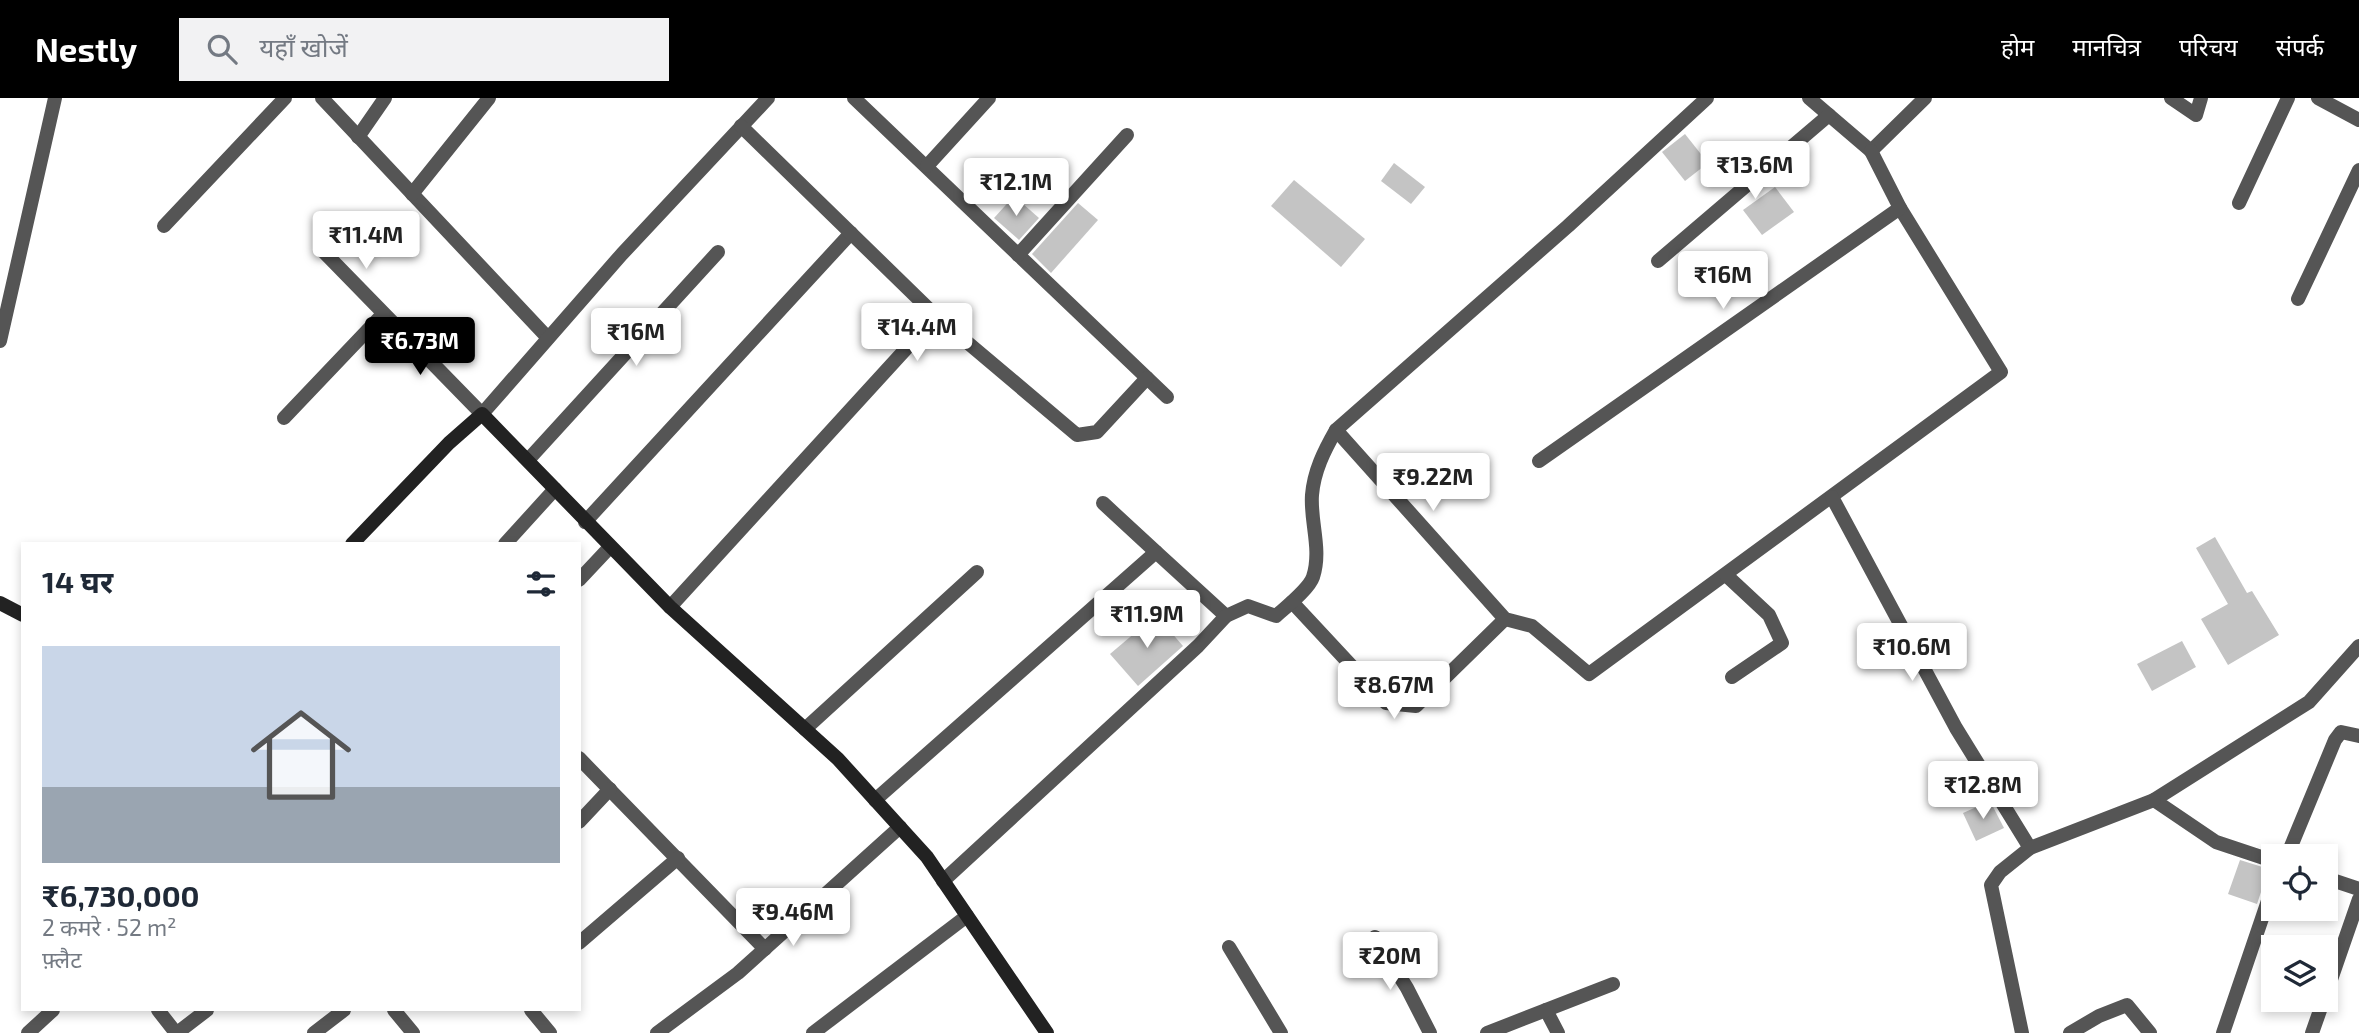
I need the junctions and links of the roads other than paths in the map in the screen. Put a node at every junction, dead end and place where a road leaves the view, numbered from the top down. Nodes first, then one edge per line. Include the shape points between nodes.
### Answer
1 (55, 98) edge
2 (285, 98) edge
3 (321, 98) edge
4 (385, 98) edge
5 (489, 98) edge
6 (768, 98) edge
7 (854, 98) edge
8 (989, 98) edge
9 (1707, 98) edge
10 (1809, 98) edge
11 (1925, 98) edge
12 (2171, 98) edge
13 (2202, 98) edge
14 (2288, 98) edge
15 (2318, 98) edge
16 (1829, 115) junction
17 (2359, 120) edge
18 (741, 126) junction
19 (1126, 135) dead end
20 (358, 137) junction
21 (1871, 151) junction
22 (927, 166) junction
23 (2359, 170) edge
24 (412, 194) junction
25 (2239, 203) dead end
26 (1900, 208) junction
27 (164, 226) dead end
28 (851, 233) junction
29 (323, 251) dead end
30 (718, 252) dead end
31 (1018, 255) junction
32 (1658, 261) dead end
33 (2298, 299) dead end
34 (383, 314) junction
35 (936, 316) junction
36 (548, 338) junction
37 (0, 341) edge
38 (1147, 378) junction
39 (1167, 397) dead end
40 (482, 414) junction
41 (284, 418) dead end
42 (1336, 429) junction
43 (528, 460) junction
44 (1539, 461) dead end
45 (555, 489) junction
46 (1832, 497) junction
47 (1102, 503) dead end
48 (585, 522) junction
49 (354, 542) edge
50 (507, 542) edge
51 (610, 547) junction
52 (1156, 552) junction
53 (977, 572) dead end
54 (1726, 575) junction
55 (581, 578) edge
56 (1292, 602) junction
57 (0, 603) edge
58 (670, 607) junction
59 (21, 614) edge
60 (1226, 616) junction
61 (1505, 619) junction
62 (2359, 646) edge
63 (1732, 677) dead end
64 (805, 729) junction
65 (2359, 736) edge
66 (581, 760) edge
67 (610, 789) junction
68 (875, 800) junction
69 (2154, 800) junction
70 (581, 820) edge
71 (900, 827) junction
72 (2292, 844) edge
73 (2031, 848) junction
74 (2261, 856) edge
75 (678, 858) junction
76 (943, 881) junction
77 (2338, 882) edge
78 (2359, 889) edge
79 (2359, 899) edge
80 (967, 916) junction
81 (2261, 921) edge
82 (1375, 937) dead end
83 (581, 941) edge
84 (1229, 947) dead end
85 (765, 949) junction
86 (2338, 959) edge
87 (1613, 984) dead end
88 (1546, 1010) junction
89 (52, 1011) edge
90 (159, 1011) edge
91 (206, 1011) edge
92 (343, 1011) edge
93 (395, 1011) edge
94 (532, 1011) edge
95 (2319, 1012) edge
96 (28, 1033) edge
97 (177, 1033) edge
98 (314, 1033) edge
99 (413, 1033) edge
100 (550, 1033) edge
101 (657, 1033) edge
102 (813, 1033) edge
103 (1047, 1033) edge
104 (1281, 1033) edge
105 (1430, 1033) edge
106 (1487, 1033) edge
107 (1558, 1033) edge
108 (2022, 1033) edge
109 (2070, 1033) edge
110 (2150, 1033) edge
111 (2223, 1033) edge
112 (2312, 1033) edge

1 - 37 street
2 - 27 street
3 - 20 street
4 - 20 street
5 - 24 street
6 - 18 street
7 - 22 street
8 - 22 street
9 - 42 street
10 - 16 street
11 - 21 street
12 - 13 street via 2196,115
14 - 25 street
15 - 17 street
16 - 21 street
16 - 32 street
18 - 28 street
18 - 36 street
19 - 31 street
20 - 24 street
21 - 26 street
22 - 31 street
23 - 33 street
24 - 36 street
26 - 44 street
26 - 46 street via 2001,372
28 - 35 street
28 - 48 street
29 - 34 street
30 - 43 street
31 - 38 street
34 - 40 street
34 - 41 street
35 - 38 street via 1077,435 1097,432
35 - 58 street
36 - 40 street
38 - 39 street
40 - 43 street
40 - 49 street
42 - 56 street via 1320,459 1312,496 1317,544 1313,578
42 - 61 street
43 - 45 street
45 - 48 street
45 - 50 street
46 - 54 street
46 - 73 street via 1956,728
47 - 52 street
48 - 51 street
51 - 55 street
51 - 58 street
52 - 60 street
52 - 68 street
53 - 64 street
54 - 61 street via 1589,674 1532,626
54 - 63 street via 1769,615 1782,643
56 - 60 street via 1276,616 1248,606
56 - 61 street via 1386,703 1416,706
57 - 59 street
58 - 64 street
60 - 76 street
62 - 69 street via 2309,702
64 - 68 street
65 - 72 street via 2341,732 2335,740
66 - 67 street
67 - 70 street
67 - 75 street
68 - 71 street
69 - 73 street
69 - 74 street via 2216,842
71 - 76 street
71 - 85 street
73 - 108 street via 1991,885
75 - 83 street
75 - 85 street
76 - 80 street
77 - 78 street
79 - 86 street
80 - 102 street
80 - 103 street
81 - 111 street
82 - 105 street
84 - 104 street
85 - 101 street
87 - 88 street
88 - 106 street
88 - 107 street
89 - 96 street
90 - 97 street
91 - 97 street
92 - 98 street
93 - 99 street
94 - 100 street
95 - 112 street
109 - 110 street via 2127,1005

